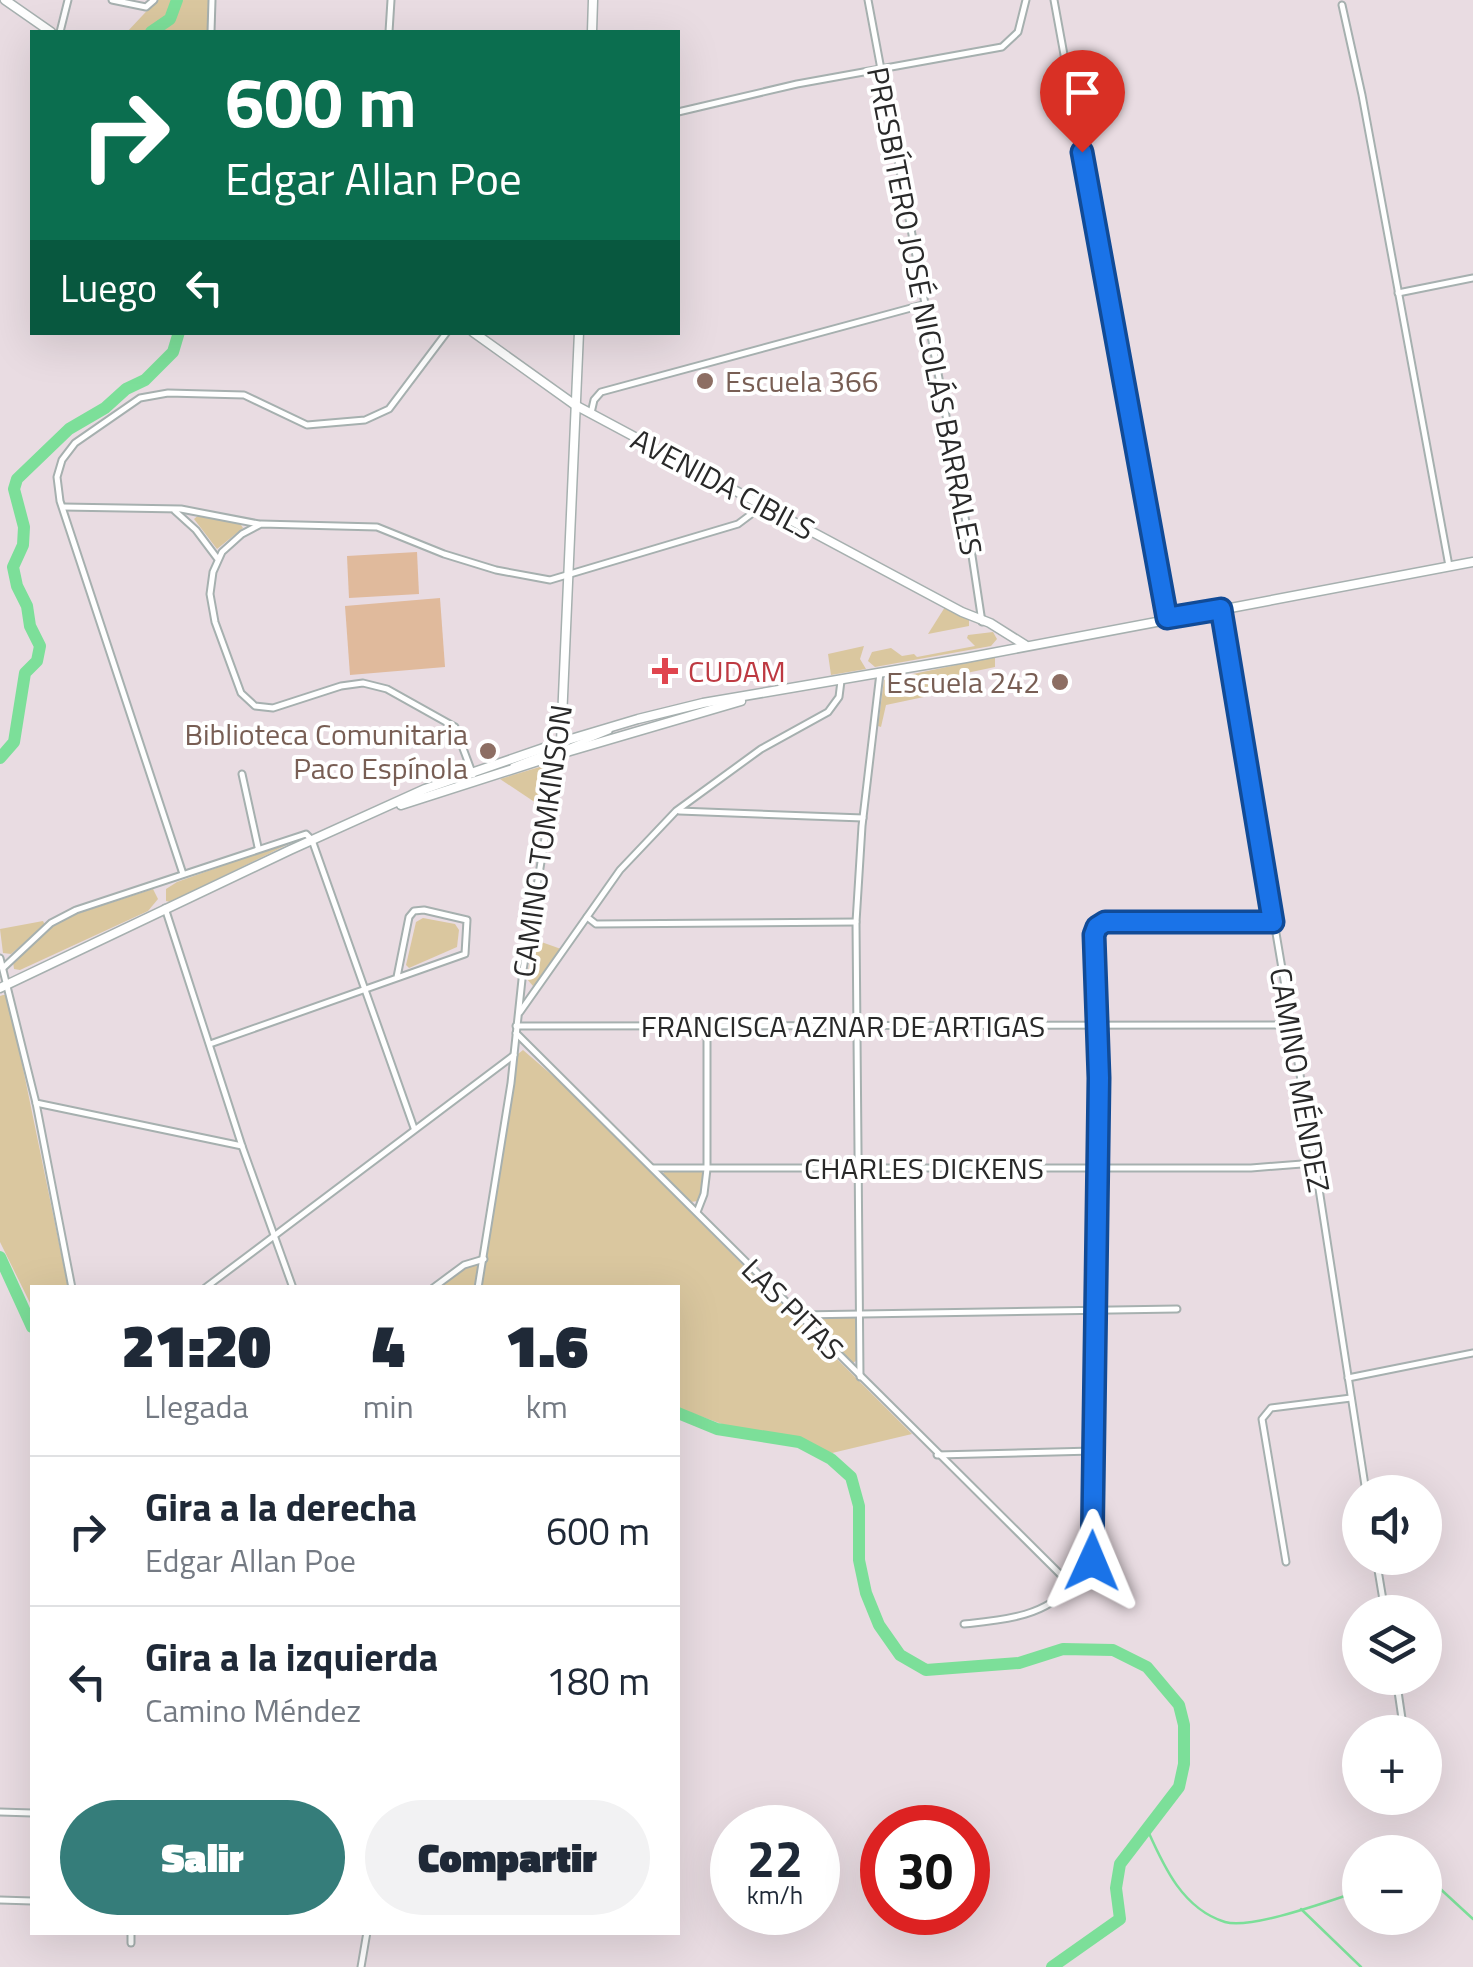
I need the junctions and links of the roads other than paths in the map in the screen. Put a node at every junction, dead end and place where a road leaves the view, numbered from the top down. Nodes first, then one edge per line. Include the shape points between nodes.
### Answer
1 (5, 0) edge
2 (68, 0) edge
3 (112, 0) edge
4 (154, 0) edge
5 (212, 0) edge
6 (391, 0) edge
7 (593, 0) edge
8 (868, 0) edge
9 (1026, 0) edge
10 (1054, 0) edge
11 (1342, 5) dead end
12 (48, 30) edge
13 (60, 30) edge
14 (210, 30) edge
15 (390, 30) edge
16 (592, 30) edge
17 (879, 68) junction
18 (680, 112) edge
19 (1473, 278) edge
20 (1398, 293) junction
21 (924, 304) junction
22 (445, 335) edge
23 (477, 335) edge
24 (579, 335) edge
25 (574, 405) junction
26 (591, 413) junction
27 (759, 502) junction
28 (63, 507) junction
29 (172, 509) junction
30 (261, 524) junction
31 (218, 560) junction
32 (1473, 562) edge
33 (1449, 566) junction
34 (567, 577) junction
35 (1221, 609) junction
36 (1167, 618) junction
37 (982, 622) junction
38 (1026, 645) junction
39 (1004, 650) junction
40 (880, 673) junction
41 (841, 680) junction
42 (767, 694) junction
43 (560, 748) junction
44 (242, 774) dead end
45 (473, 776) junction
46 (676, 811) junction
47 (863, 818) junction
48 (312, 840) junction
49 (258, 847) junction
50 (184, 874) junction
51 (165, 908) junction
52 (586, 917) junction
53 (856, 922) junction
54 (1273, 922) junction
55 (0, 958) edge
56 (3, 968) junction
57 (397, 978) junction
58 (4, 986) edge
59 (365, 989) junction
60 (518, 1015) junction
61 (1289, 1025) junction
62 (707, 1026) junction
63 (1097, 1027) junction
64 (858, 1028) junction
65 (516, 1030) junction
66 (210, 1044) junction
67 (514, 1055) junction
68 (36, 1103) junction
69 (414, 1128) junction
70 (242, 1146) junction
71 (1315, 1163) junction
72 (653, 1168) junction
73 (1098, 1168) junction
74 (707, 1169) junction
75 (860, 1169) junction
76 (697, 1212) junction
77 (274, 1234) junction
78 (484, 1258) junction
79 (71, 1285) edge
80 (209, 1285) edge
81 (291, 1285) edge
82 (436, 1285) edge
83 (479, 1285) edge
84 (1177, 1309) dead end
85 (858, 1312) junction
86 (1097, 1312) junction
87 (799, 1315) junction
88 (1473, 1353) edge
89 (860, 1377) junction
90 (1348, 1378) junction
91 (1350, 1398) junction
92 (1092, 1451) junction
93 (937, 1455) junction
94 (1363, 1475) edge
95 (1286, 1562) dead end
96 (1070, 1585) junction
97 (964, 1624) dead end
98 (0, 1812) edge
99 (30, 1813) edge
100 (0, 1900) edge
101 (30, 1901) edge
102 (131, 1935) edge
103 (366, 1935) edge
104 (131, 1943) dead end
105 (361, 1967) edge

1 - 12 main road
2 - 13 street
3 - 4 street via 146,7
5 - 14 street
6 - 15 street
7 - 16 main road
8 - 17 street, PRESBÍTERO JOSÉ NICOLÁS BARRALES
9 - 17 street via 1018,32 1002,47
10 - 36 street
11 - 20 street
17 - 18 street
17 - 21 street, PRESBÍTERO JOSÉ NICOLÁS BARRALES
19 - 20 street
20 - 33 street
21 - 26 street via 601,392
21 - 37 street, PRESBÍTERO JOSÉ NICOLÁS BARRALES
22 - 28 street via 388,408 365,420 313,426 244,394 156,394 130,404 62,460 57,477
23 - 25 main road, AVENIDA CIBILS
24 - 25 main road, CAMINO TOMKINSON
25 - 26 main road, AVENIDA CIBILS
25 - 34 main road, CAMINO TOMKINSON
26 - 27 main road, AVENIDA CIBILS
27 - 34 street via 738,524
27 - 37 main road, AVENIDA CIBILS
28 - 29 street
28 - 50 street
29 - 30 street
29 - 31 street
30 - 31 street via 234,540
30 - 34 street via 377,527 496,570
31 - 45 street via 211,607 235,680 249,701 273,708 352,683 378,685 455,727
32 - 33 main road
33 - 35 main road
34 - 43 main road, CAMINO TOMKINSON
35 - 36 main road
35 - 54 street, CAMINO MÉNDEZ
36 - 38 main road
37 - 38 main road, AVENIDA CIBILS
37 - 39 main road, AVENIDA CIBILS via 998,632
38 - 39 main road
39 - 40 main road
40 - 41 main road
40 - 47 street
41 - 42 main road
41 - 46 street via 828,712 761,749
42 - 43 main road
42 - 43 main road via 703,703
43 - 45 main road
43 - 45 main road via 507,771
43 - 60 street, CAMINO TOMKINSON
44 - 49 street
45 - 48 main road
46 - 47 street
46 - 52 street
47 - 53 street
48 - 49 street via 299,834
48 - 51 main road
48 - 59 street
49 - 50 street
50 - 56 street via 64,915
51 - 58 main road
51 - 66 street
52 - 53 street via 596,924
52 - 60 street
53 - 64 street
54 - 61 street, CAMINO MÉNDEZ
54 - 63 street via 1105,922 1097,927
55 - 56 street
56 - 58 street
57 - 57 street via 414,911 467,920 464,954
57 - 59 street
58 - 68 street
59 - 66 street
59 - 69 street
60 - 65 street, CAMINO TOMKINSON
61 - 63 street, FRANCISCA AZNAR DE ARTIGAS
61 - 71 street, CAMINO MÉNDEZ
62 - 64 street, FRANCISCA AZNAR DE ARTIGAS
62 - 65 street, FRANCISCA AZNAR DE ARTIGAS
62 - 74 street
63 - 64 street, FRANCISCA AZNAR DE ARTIGAS
63 - 73 street
64 - 75 street
65 - 67 street, CAMINO TOMKINSON
65 - 72 street, LAS PITAS
66 - 70 street
67 - 69 street
67 - 78 street, CAMINO TOMKINSON
68 - 70 street
68 - 79 street
69 - 77 street
70 - 77 street
71 - 73 street, CHARLES DICKENS
71 - 90 street, CAMINO MÉNDEZ
72 - 74 street, CHARLES DICKENS
72 - 76 street, LAS PITAS
73 - 75 street, CHARLES DICKENS
73 - 86 street
74 - 75 street, CHARLES DICKENS
74 - 76 street
75 - 85 street
76 - 87 street, LAS PITAS
77 - 80 street
77 - 81 street
78 - 82 street
78 - 83 street, CAMINO TOMKINSON
84 - 86 street
85 - 86 street
85 - 87 street
85 - 89 street
86 - 92 street
87 - 89 street, LAS PITAS
88 - 90 street
89 - 93 street, LAS PITAS
90 - 91 street, CAMINO MÉNDEZ
91 - 94 street, CAMINO MÉNDEZ
91 - 95 street via 1270,1408 1262,1419
92 - 93 street
92 - 96 street via 1091,1568 1081,1585
93 - 96 street, LAS PITAS
96 - 97 street via 1052,1604 1030,1613
98 - 99 street
100 - 101 street
102 - 104 street
103 - 105 street

